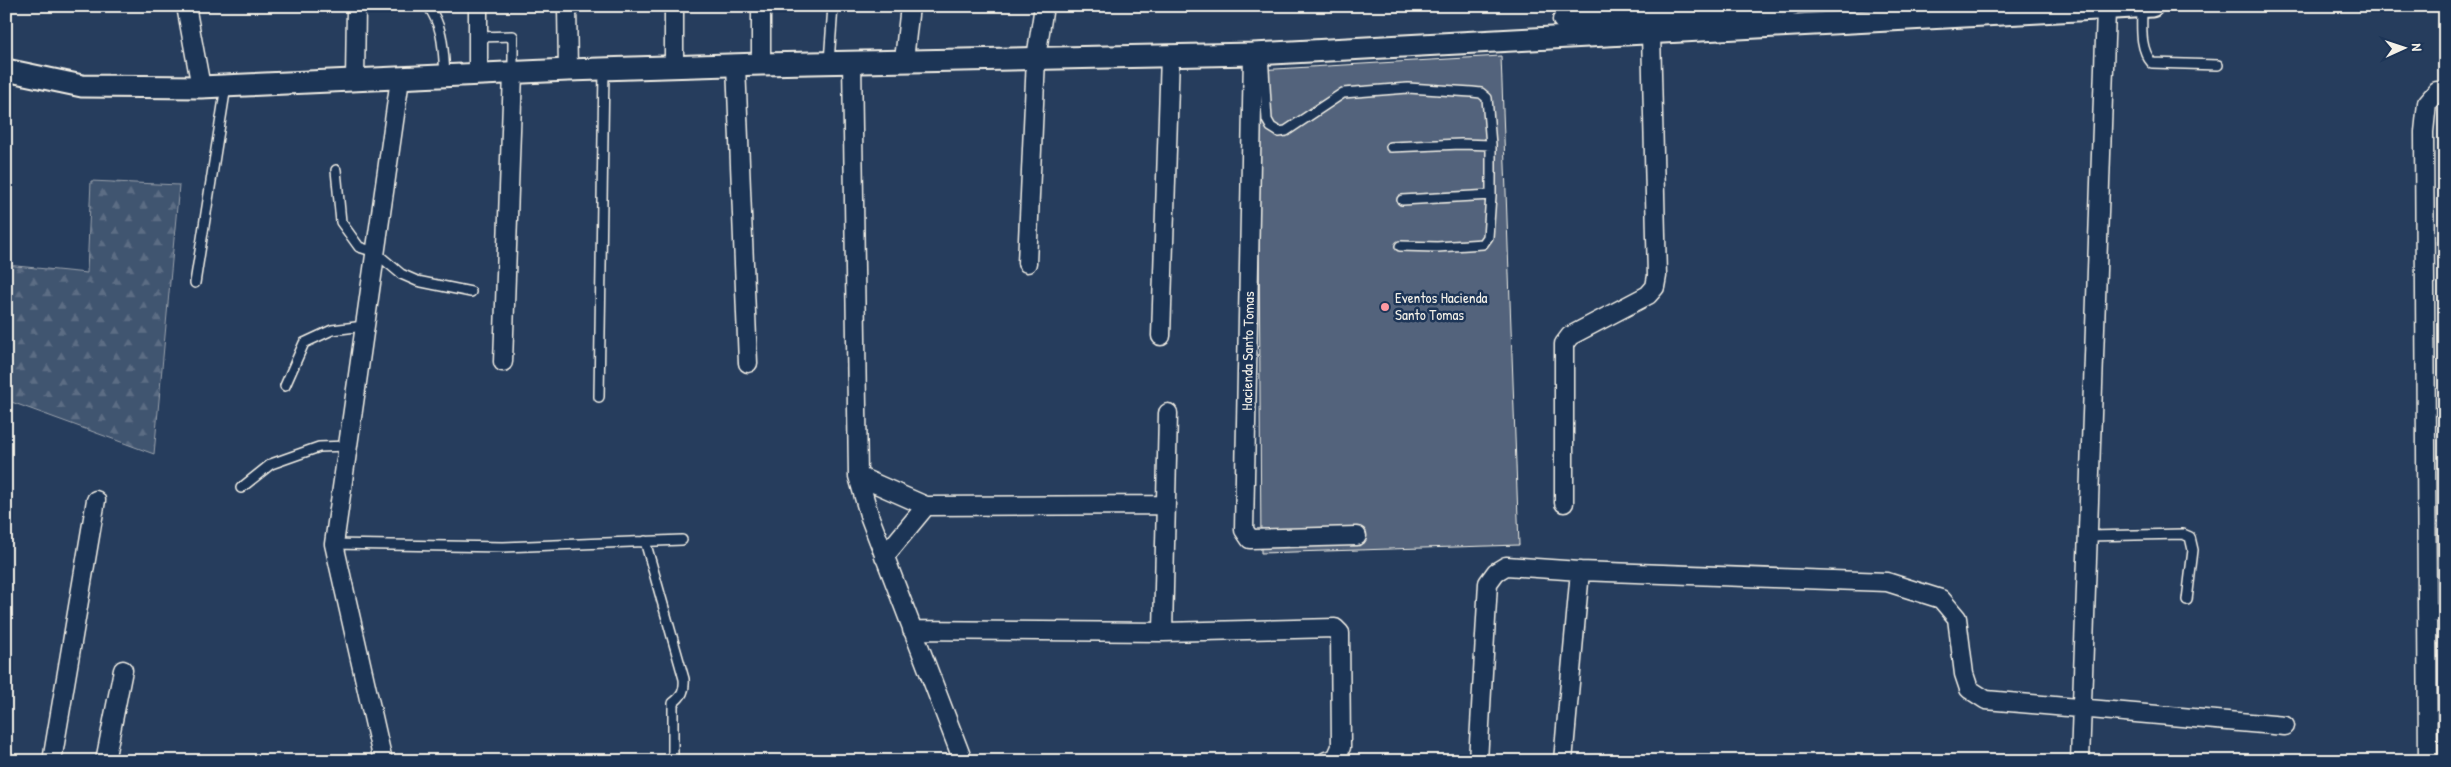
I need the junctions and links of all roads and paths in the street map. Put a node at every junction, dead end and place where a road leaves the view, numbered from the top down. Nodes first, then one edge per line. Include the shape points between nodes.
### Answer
1 (186, 6) edge
2 (356, 6) edge
3 (428, 6) edge
4 (478, 6) edge
5 (567, 6) edge
6 (674, 6) edge
7 (761, 6) edge
8 (833, 6) edge
9 (910, 6) edge
10 (1044, 6) edge
11 (1792, 6) edge
12 (2147, 7) edge
13 (2106, 10) junction
14 (1898, 13) edge
15 (1749, 15) edge
16 (1562, 21) edge
17 (1651, 33) junction
18 (479, 37) junction
19 (1258, 53) junction
20 (1170, 55) junction
21 (1036, 58) junction
22 (904, 60) junction
23 (852, 61) junction
24 (829, 62) junction
25 (761, 64) junction
26 (736, 65) junction
27 (2218, 65) dead end
28 (674, 67) junction
29 (6, 70) edge
30 (568, 70) junction
31 (604, 70) junction
32 (513, 73) junction
33 (478, 74) junction
34 (445, 76) junction
35 (400, 79) junction
36 (355, 81) junction
37 (226, 86) junction
38 (201, 87) junction
39 (2445, 91) edge
40 (1492, 145) junction
41 (1391, 147) dead end
42 (336, 170) dead end
43 (1491, 195) junction
44 (1402, 200) dead end
45 (1400, 246) dead end
46 (375, 252) junction
47 (1027, 263) dead end
48 (195, 283) dead end
49 (471, 292) dead end
50 (364, 326) junction
51 (1160, 336) dead end
52 (503, 362) dead end
53 (748, 363) dead end
54 (285, 386) dead end
55 (599, 397) dead end
56 (1168, 413) dead end
57 (348, 446) junction
58 (858, 476) junction
59 (241, 488) dead end
60 (96, 500) dead end
61 (1564, 503) dead end
62 (1166, 505) junction
63 (926, 506) junction
64 (1357, 536) dead end
65 (2088, 536) junction
66 (682, 540) dead end
67 (645, 541) junction
68 (334, 544) junction
69 (884, 557) junction
70 (1580, 571) junction
71 (2187, 600) dead end
72 (2445, 612) edge
73 (2426, 613) junction
74 (912, 630) junction
75 (1163, 632) junction
76 (123, 670) dead end
77 (2082, 708) junction
78 (2285, 726) dead end
79 (52, 761) edge
80 (106, 761) edge
81 (383, 761) edge
82 (673, 761) edge
83 (963, 761) edge
84 (1326, 761) edge
85 (1478, 761) edge
86 (1563, 761) edge
87 (2080, 761) edge
88 (2428, 761) edge

1 - 38 street
2 - 36 street
3 - 34 lane via 439,22 443,38
4 - 18 street
5 - 30 street
6 - 28 street
7 - 25 street
8 - 24 lane
9 - 22 street
10 - 21 street
11 - 15 street
12 - 13 street
12 - 27 lane via 2144,48 2152,63
13 - 14 street
13 - 65 street
14 - 15 street
15 - 16 street
15 - 17 street
16 - 17 street
16 - 19 street
17 - 61 street via 1655,287 1648,295 1570,336 1564,344
18 - 32 lane via 513,36
18 - 33 street
19 - 20 street
19 - 40 lane via 1267,120 1279,132 1286,131 1343,93 1408,88 1463,91 1481,93 1487,98
19 - 64 street, Hacienda Santo Tomas via 1244,530 1250,539
20 - 21 street
20 - 51 street
21 - 22 street
21 - 47 street
22 - 23 street
23 - 24 street
23 - 58 street
24 - 25 street
25 - 26 street
26 - 28 street
26 - 53 street
28 - 31 street
29 - 38 street via 82,86
30 - 31 street
30 - 32 street
31 - 55 lane
32 - 33 street
32 - 52 street
33 - 34 street
34 - 35 street
35 - 36 street
35 - 46 street
36 - 37 street
37 - 38 street
37 - 48 lane
39 - 73 street via 2437,91 2427,103 2424,132
40 - 41 lane
40 - 43 lane
42 - 46 lane via 341,222 359,246
43 - 44 lane
43 - 45 lane via 1488,237 1484,244
46 - 49 lane via 401,274 417,281
46 - 50 street
50 - 54 lane via 332,330 304,343
50 - 57 street
56 - 62 street
57 - 59 lane via 319,448 271,464
57 - 68 street
58 - 63 street
58 - 69 street
60 - 79 street
62 - 63 street
62 - 75 street
63 - 69 street
65 - 71 lane via 2183,534 2190,537 2193,550
65 - 77 street
66 - 67 lane
67 - 68 lane via 503,547
67 - 82 lane via 684,679 685,689 672,709
68 - 81 street
69 - 74 street
70 - 77 street via 1887,582 1941,599 1957,618 1964,674 1970,689 1986,700
70 - 85 street via 1506,566 1496,572 1488,583
70 - 86 street
72 - 73 street
73 - 88 street
74 - 75 street
74 - 83 street
75 - 84 street via 1335,628 1340,633 1341,747 1336,758
76 - 80 street
77 - 78 street
77 - 87 street

